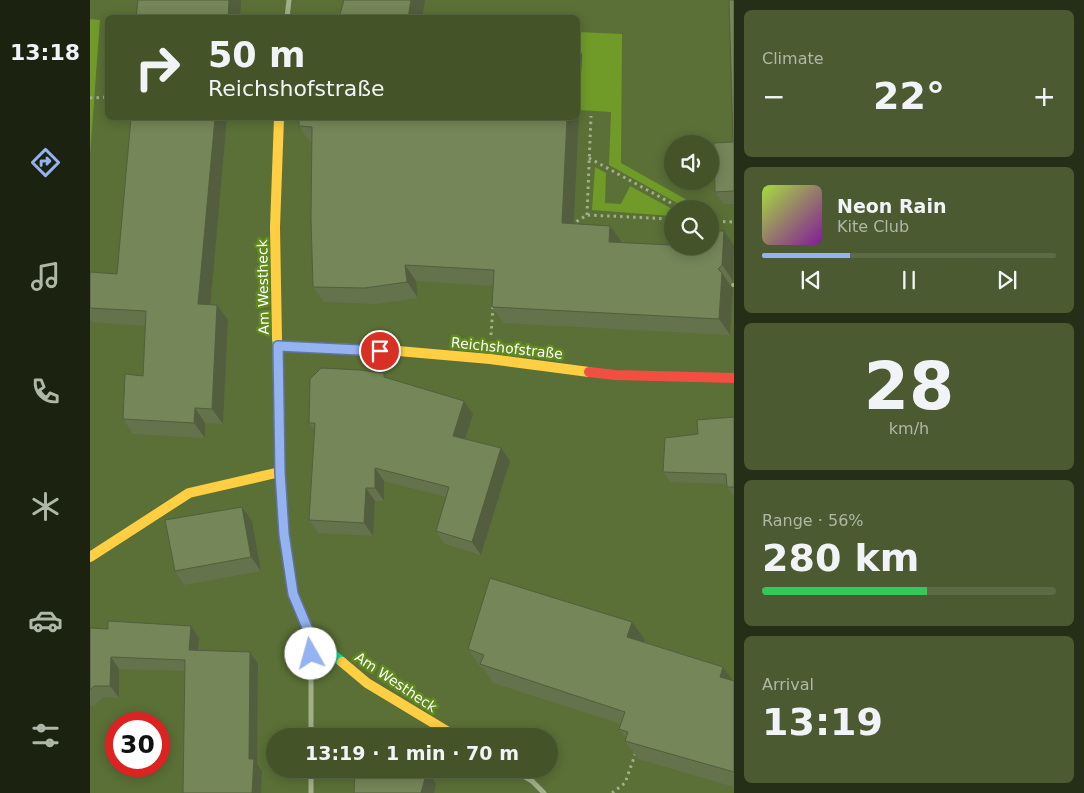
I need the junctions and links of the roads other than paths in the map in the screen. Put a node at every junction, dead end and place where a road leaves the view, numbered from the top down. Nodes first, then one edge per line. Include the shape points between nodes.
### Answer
1 (289, 0) edge
2 (287, 15) edge
3 (279, 120) edge
4 (278, 346) junction
5 (734, 378) edge
6 (280, 472) junction
7 (90, 557) edge
8 (311, 637) junction
9 (311, 728) edge
10 (442, 728) edge
11 (311, 778) edge
12 (527, 778) edge
13 (311, 793) edge
14 (544, 793) edge

1 - 2 street
3 - 4 street, Am Westheck via 275,228
4 - 5 street, Reichshofstraße via 398,351 615,374
4 - 6 street, Am Westheck
6 - 7 street via 189,493
6 - 8 street, Am Westheck via 284,534 293,594
8 - 9 street
8 - 10 street, Am Westheck via 367,683
11 - 13 street
12 - 14 street

